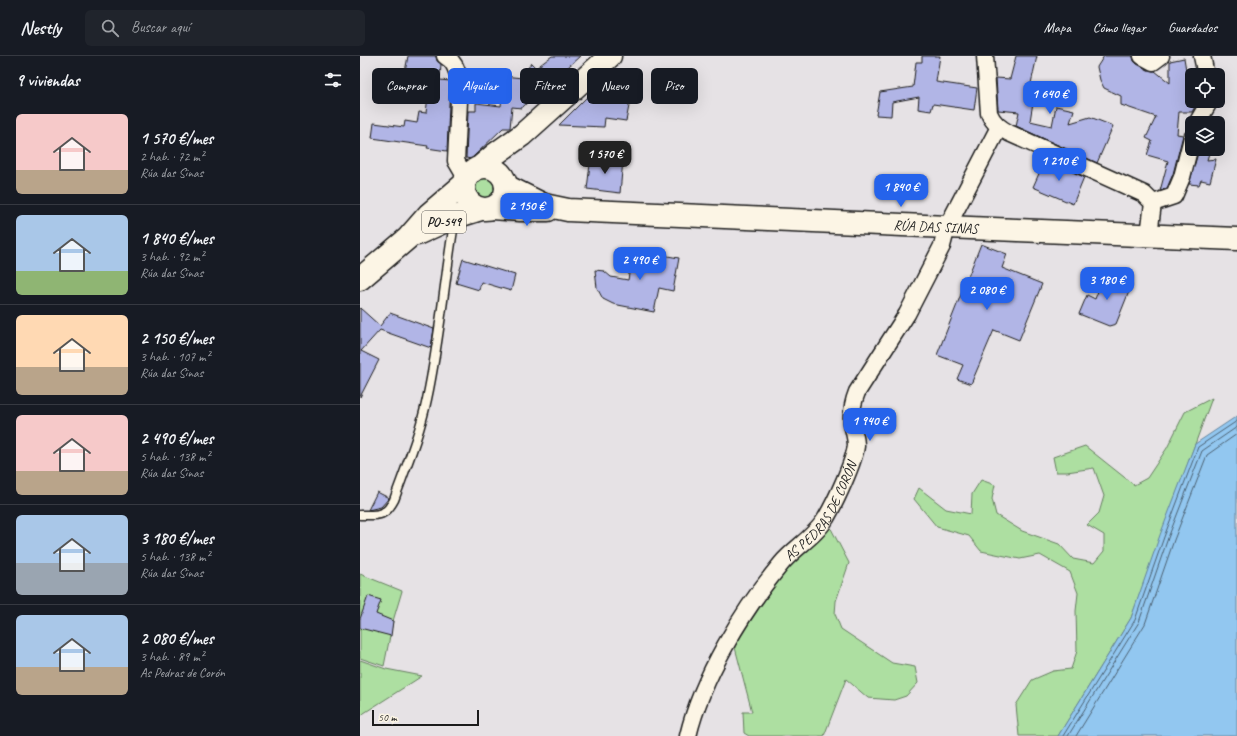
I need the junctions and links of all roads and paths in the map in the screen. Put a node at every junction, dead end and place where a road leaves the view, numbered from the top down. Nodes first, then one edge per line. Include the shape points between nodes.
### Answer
1 (446, 56) edge
2 (610, 56) edge
3 (985, 56) edge
4 (1142, 56) edge
5 (1160, 56) edge
6 (1202, 56) edge
7 (1205, 68) edge
8 (999, 127) junction
9 (522, 135) junction
10 (1187, 156) edge
11 (470, 176) junction
12 (505, 182) junction
13 (1153, 203) junction
14 (487, 209) junction
15 (562, 209) junction
16 (452, 218) junction
17 (947, 227) junction
18 (1149, 235) junction
19 (408, 238) junction
20 (1237, 239) edge
21 (360, 279) edge
22 (360, 515) edge
23 (688, 736) edge

1 - 11 street via 456,69 460,81 456,161
2 - 9 street, PO-549
3 - 8 street via 989,113
4 - 5 street via 1153,62
6 - 7 street
8 - 13 street via 1031,144 1144,194
8 - 17 street, AS PEDRAS DE CORÓN
9 - 11 street, PO-549
9 - 12 street, PO-549
10 - 13 street via 1174,196
11 - 12 street via 487,167 500,173
11 - 14 street, PO-549 via 464,191 469,203
11 - 19 street, PO-549 via 429,214
12 - 14 street, PO-549 via 503,198 499,204
12 - 15 street, RÚA DAS SINAS via 533,200
13 - 18 street
14 - 15 street, RÚA DAS SINAS
14 - 16 street, PO-549
15 - 17 street, RÚA DAS SINAS
16 - 19 street, PO-549
16 - 22 lane via 453,230 427,401 390,508 377,516
17 - 18 street, RÚA DAS SINAS
17 - 23 street, AS PEDRAS DE CORÓN via 942,246 907,314 856,392 852,411 856,438 855,452 826,519 785,559 750,606 703,690
18 - 20 street, RÚA DAS SINAS
19 - 21 street, PO-549

